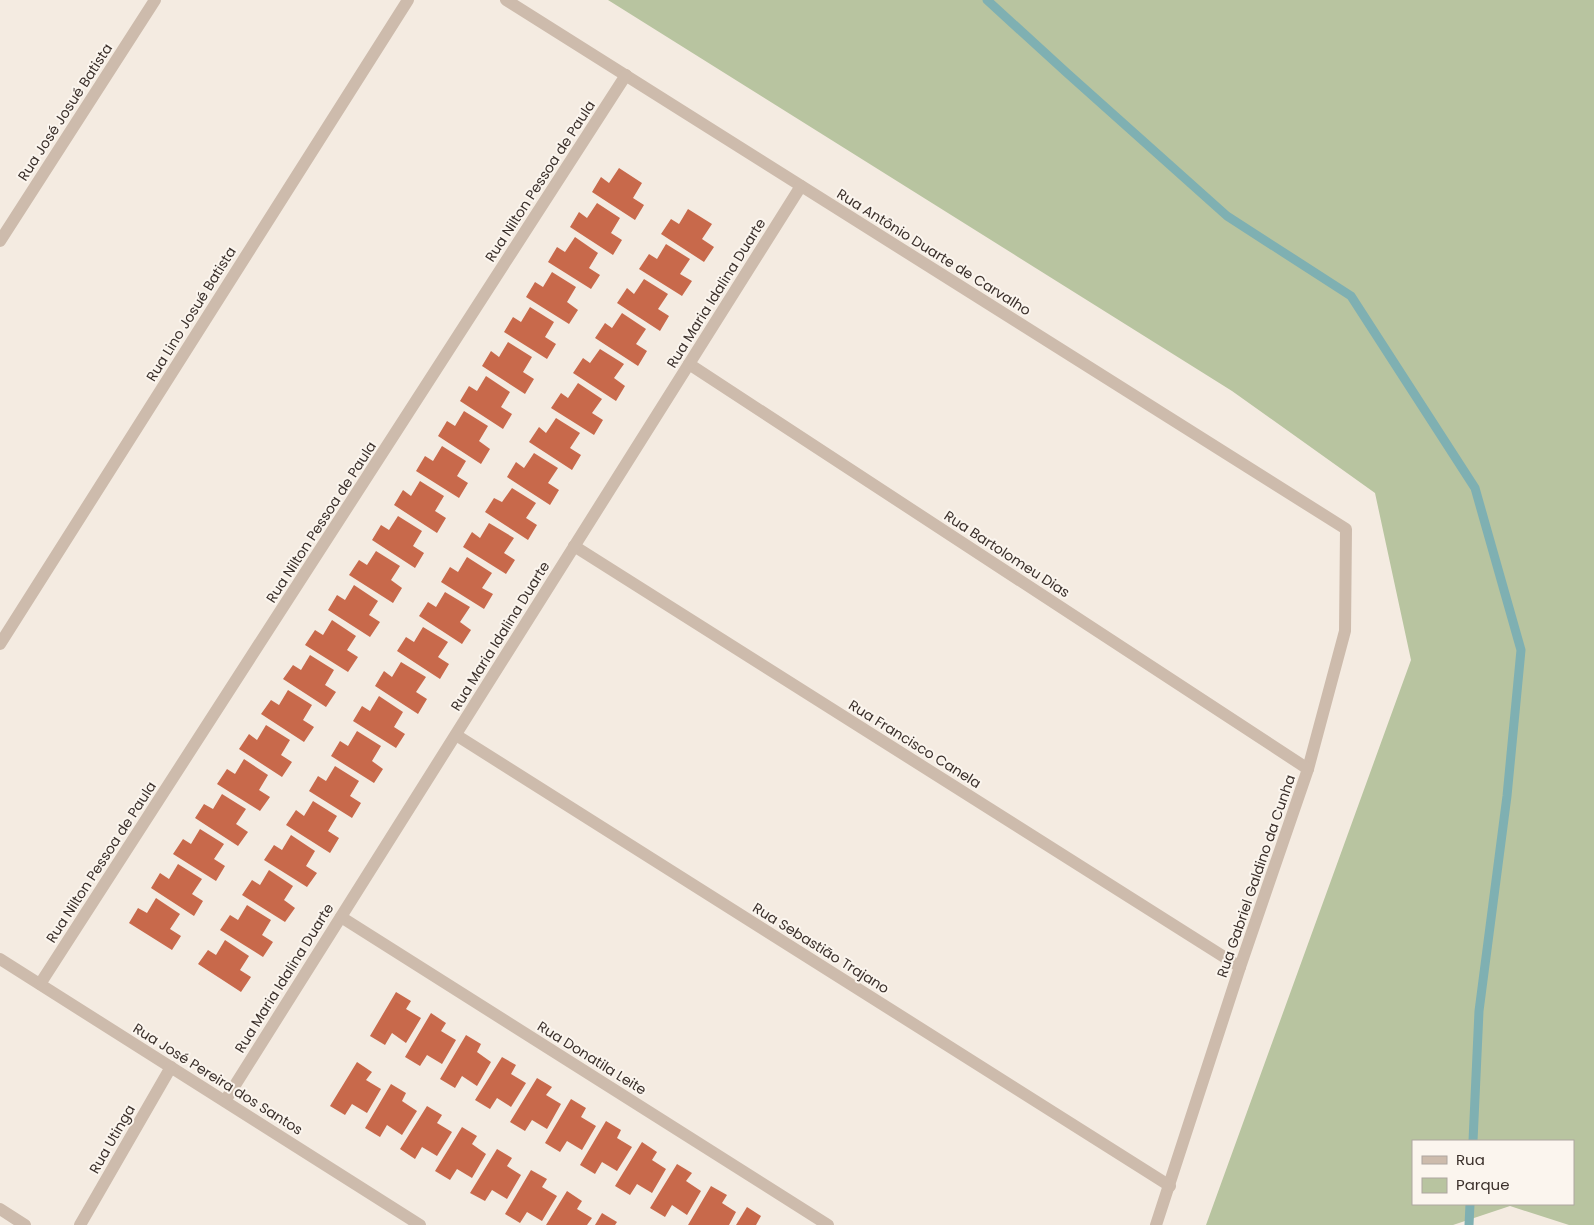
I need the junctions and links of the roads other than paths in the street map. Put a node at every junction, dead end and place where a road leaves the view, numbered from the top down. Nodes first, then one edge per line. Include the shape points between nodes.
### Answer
1 (154, 0) edge
2 (408, 0) edge
3 (506, 0) edge
4 (626, 75) junction
5 (801, 186) junction
6 (0, 241) edge
7 (689, 364) junction
8 (1346, 529) joint
9 (574, 546) junction
10 (0, 644) edge
11 (456, 735) junction
12 (1308, 769) junction
13 (341, 917) junction
14 (0, 959) edge
15 (1240, 967) junction
16 (40, 984) junction
17 (171, 1067) junction
18 (225, 1101) junction
19 (1170, 1186) junction
20 (0, 1209) edge
21 (23, 1224) edge
22 (80, 1225) edge
23 (420, 1225) edge
24 (828, 1225) edge
25 (1156, 1225) edge

1 - 6 street, Rua José Josué Batista
2 - 10 street, Rua Lino Josué Batista
3 - 4 street, Rua Antônio Duarte de Carvalho
4 - 5 street, Rua Antônio Duarte de Carvalho
4 - 16 street, Rua Nilton Pessoa de Paula
5 - 7 street, Rua Maria Idalina Duarte
5 - 8 street, Rua Antônio Duarte de Carvalho
7 - 9 street, Rua Maria Idalina Duarte
7 - 12 street, Rua Bartolomeu Dias
8 - 12 street, Rua Gabriel Galdino da Cunha via 1345,631
9 - 11 street, Rua Maria Idalina Duarte
9 - 15 street, Rua Francisco Canela
11 - 13 street, Rua Maria Idalina Duarte
11 - 19 street, Rua Sebastião Trajano
12 - 15 street, Rua Gabriel Galdino da Cunha
13 - 18 street, Rua Maria Idalina Duarte
13 - 24 street, Rua Donatila Leite
14 - 16 street, Rua José Pereira dos Santos
15 - 19 street, Rua Gabriel Galdino da Cunha
16 - 17 street, Rua José Pereira dos Santos
17 - 18 street, Rua José Pereira dos Santos
17 - 22 street, Rua Utinga
18 - 23 street, Rua José Pereira dos Santos
19 - 25 street, Rua Gabriel Galdino da Cunha
20 - 21 street

